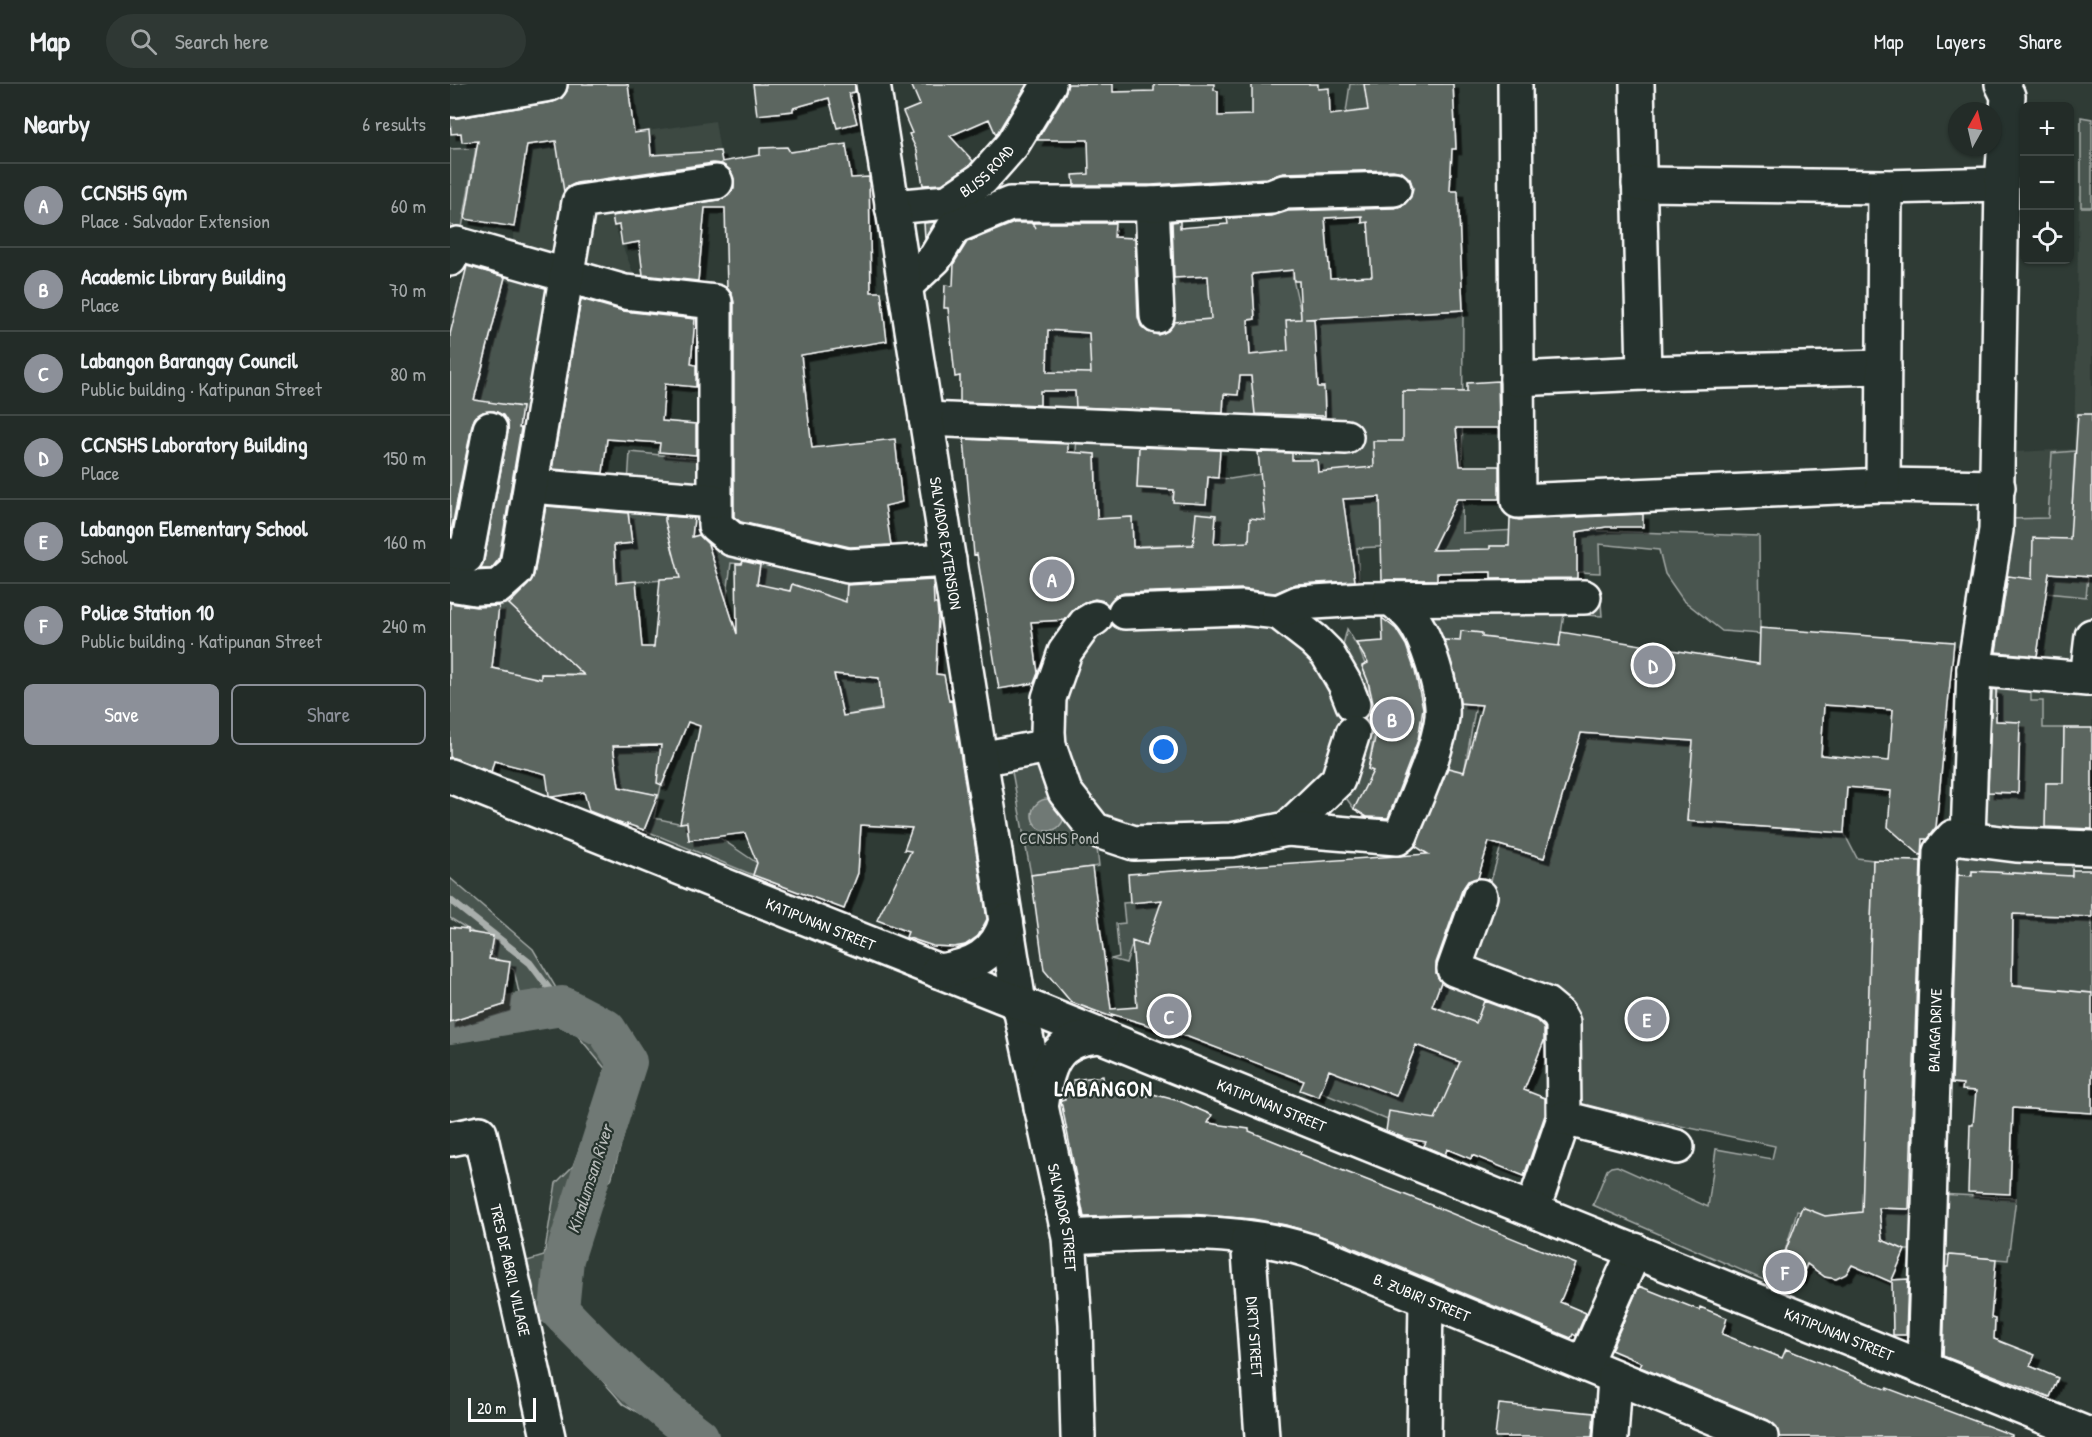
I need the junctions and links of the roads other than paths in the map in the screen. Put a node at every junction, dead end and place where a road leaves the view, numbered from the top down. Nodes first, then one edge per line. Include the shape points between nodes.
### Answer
1 (550, 84) edge
2 (873, 84) edge
3 (1049, 84) edge
4 (1515, 84) edge
5 (1636, 84) edge
6 (2002, 84) edge
7 (454, 100) dead end
8 (716, 182) dead end
9 (1639, 184) junction
10 (2002, 184) junction
11 (1885, 187) junction
12 (1394, 189) dead end
13 (1152, 204) junction
14 (892, 207) junction
15 (450, 259) edge
16 (568, 275) junction
17 (905, 286) junction
18 (1157, 316) dead end
19 (1884, 367) junction
20 (1644, 373) junction
21 (1517, 379) junction
22 (926, 419) junction
23 (490, 429) dead end
24 (1347, 437) dead end
25 (531, 486) junction
26 (1883, 486) junction
27 (1998, 487) junction
28 (713, 501) junction
29 (450, 555) edge
30 (949, 560) junction
31 (450, 584) edge
32 (1584, 597) dead end
33 (1377, 598) junction
34 (1278, 612) junction
35 (2092, 636) edge
36 (1327, 653) junction
37 (1974, 669) junction
38 (1049, 746) junction
39 (980, 759) junction
40 (450, 776) edge
41 (1338, 780) junction
42 (1287, 830) junction
43 (1361, 835) junction
44 (1968, 837) junction
45 (2092, 848) edge
46 (1480, 896) dead end
47 (1006, 921) junction
48 (938, 970) junction
49 (1019, 1003) junction
50 (1101, 1036) junction
51 (1041, 1108) junction
52 (1564, 1118) junction
53 (450, 1139) edge
54 (1677, 1147) dead end
55 (1533, 1209) junction
56 (1069, 1238) junction
57 (1248, 1238) junction
58 (1635, 1250) junction
59 (1426, 1299) junction
60 (1584, 1364) junction
61 (1924, 1368) junction
62 (1615, 1378) junction
63 (2092, 1436) edge
64 (548, 1437) edge
65 (1078, 1437) edge
66 (1262, 1437) edge
67 (1424, 1437) edge
68 (1611, 1437) edge
69 (1761, 1437) edge

1 - 7 street
2 - 14 street, SALVADOR EXTENSION
3 - 14 street, BLISS ROAD via 1012,145 982,179 948,202
4 - 21 street
5 - 9 street
6 - 10 street via 2008,96
8 - 16 street via 579,202
9 - 11 street
9 - 20 street
10 - 11 street
10 - 27 street
11 - 19 street
12 - 13 street via 1284,192 1271,197
13 - 17 street via 1010,204 954,227 935,258
13 - 18 street
14 - 17 street, SALVADOR EXTENSION
15 - 16 street via 457,244
16 - 25 street
16 - 28 street via 626,292 715,302
17 - 22 street, SALVADOR EXTENSION
19 - 20 street
19 - 26 street
20 - 21 street
21 - 26 street via 1518,501
22 - 24 street
22 - 30 street, SALVADOR EXTENSION
23 - 29 street via 466,557
25 - 28 street
25 - 31 street via 516,571 498,587
26 - 27 street
27 - 37 street via 1996,530
28 - 30 street via 715,525 732,539 848,566
30 - 39 street, SALVADOR EXTENSION
32 - 33 street
33 - 34 street via 1298,603
33 - 36 street via 1339,618 1330,632
33 - 43 street via 1412,618 1422,634 1442,717 1401,835
34 - 36 street
34 - 38 street via 1242,608 1110,615 1085,624 1065,652 1049,698
35 - 37 street via 2087,679
36 - 41 street via 1345,684 1353,718
37 - 44 street
38 - 39 street
38 - 42 street via 1065,792 1095,830 1134,843 1232,840
39 - 47 street, SALVADOR EXTENSION
40 - 48 street, KATIPUNAN STREET
41 - 42 street
41 - 43 street via 1337,808
42 - 43 street
44 - 45 street via 2016,845
44 - 61 street, BALAGA DRIVE via 1953,837 1940,852
46 - 52 street via 1454,969 1546,1004 1558,1014 1564,1037
47 - 48 street via 999,941 981,958 960,967
47 - 49 street, SALVADOR EXTENSION
48 - 49 street, KATIPUNAN STREET
49 - 50 street, KATIPUNAN STREET
49 - 51 street, SALVADOR STREET
50 - 51 street via 1071,1042 1060,1051 1048,1070
50 - 55 street, KATIPUNAN STREET
51 - 56 street, SALVADOR STREET
52 - 54 street
52 - 55 street
53 - 64 street, TRES DE ABRIL VILLAGE via 480,1133
55 - 58 street, KATIPUNAN STREET
56 - 57 street, B. ZUBIRI STREET via 1188,1233
56 - 65 street, SALVADOR STREET
57 - 59 street, B. ZUBIRI STREET via 1310,1251
57 - 66 street, DIRTY STREET
58 - 60 street
58 - 61 street, KATIPUNAN STREET
59 - 60 street, B. ZUBIRI STREET
59 - 67 street
60 - 62 street, B. ZUBIRI STREET
61 - 63 street, KATIPUNAN STREET
62 - 68 street
62 - 69 street, B. ZUBIRI STREET

